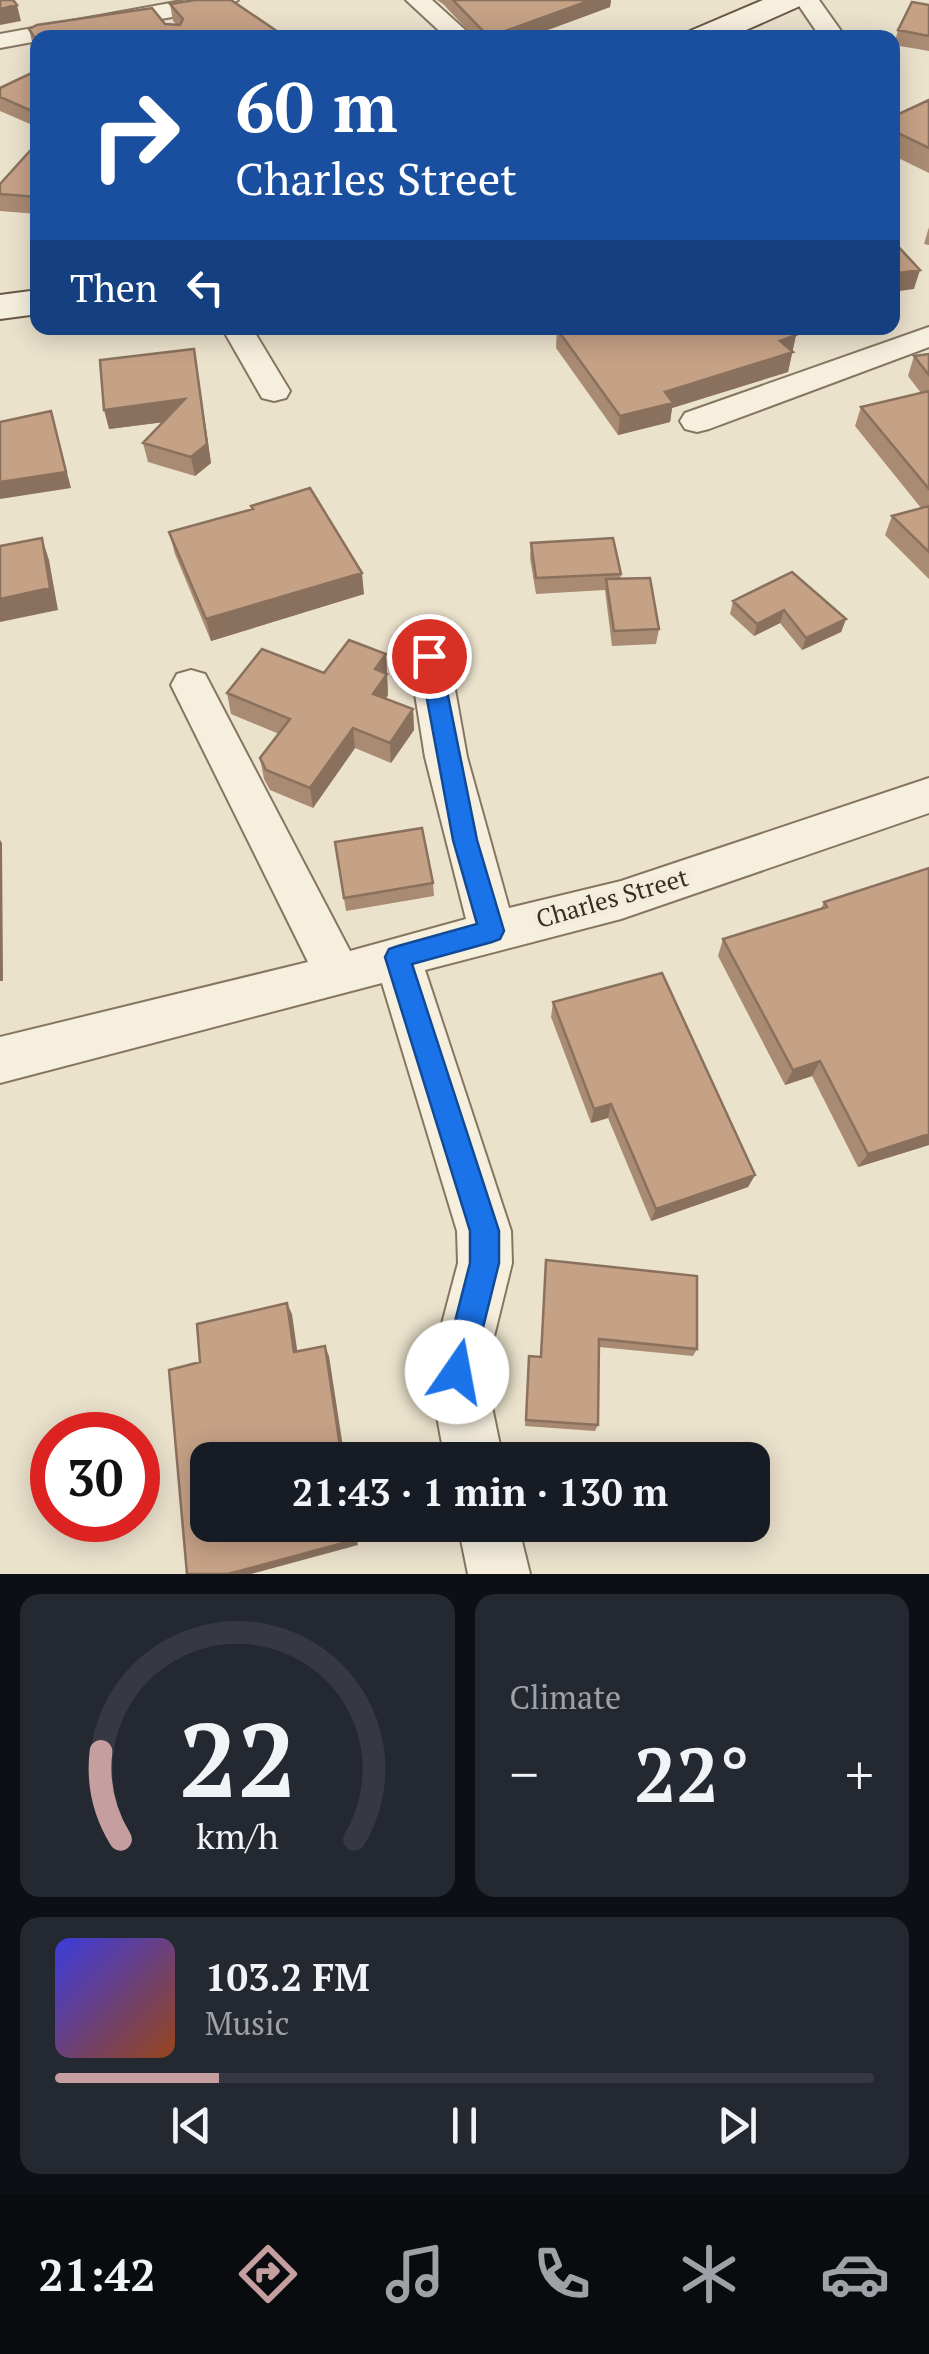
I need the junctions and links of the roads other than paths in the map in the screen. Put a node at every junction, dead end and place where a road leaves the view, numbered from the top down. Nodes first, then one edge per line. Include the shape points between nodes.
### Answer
1 (226, 0) edge
2 (418, 0) edge
3 (789, 0) edge
4 (807, 0) edge
5 (176, 5) edge
6 (57, 30) edge
7 (453, 30) edge
8 (720, 30) edge
9 (828, 30) edge
10 (30, 36) edge
11 (0, 42) edge
12 (30, 303) edge
13 (0, 307) edge
14 (240, 335) edge
15 (929, 336) edge
16 (274, 391) dead end
17 (696, 421) dead end
18 (429, 656) dead end
19 (191, 685) dead end
20 (929, 795) edge
21 (492, 931) junction
22 (398, 957) junction
23 (339, 976) junction
24 (0, 1060) edge
25 (471, 1442) edge
26 (492, 1542) edge
27 (499, 1574) edge

1 - 5 street
2 - 7 street
3 - 8 main road
4 - 9 street
5 - 6 street
10 - 11 street
12 - 13 main road
14 - 16 street
15 - 17 street
18 - 21 street via 465,840
19 - 23 street
20 - 21 street, Charles Street via 620,900
21 - 22 street, Charles Street
22 - 23 street, Charles Street
22 - 25 street via 484,1231 485,1263 457,1372
23 - 24 street, Charles Street
26 - 27 street

